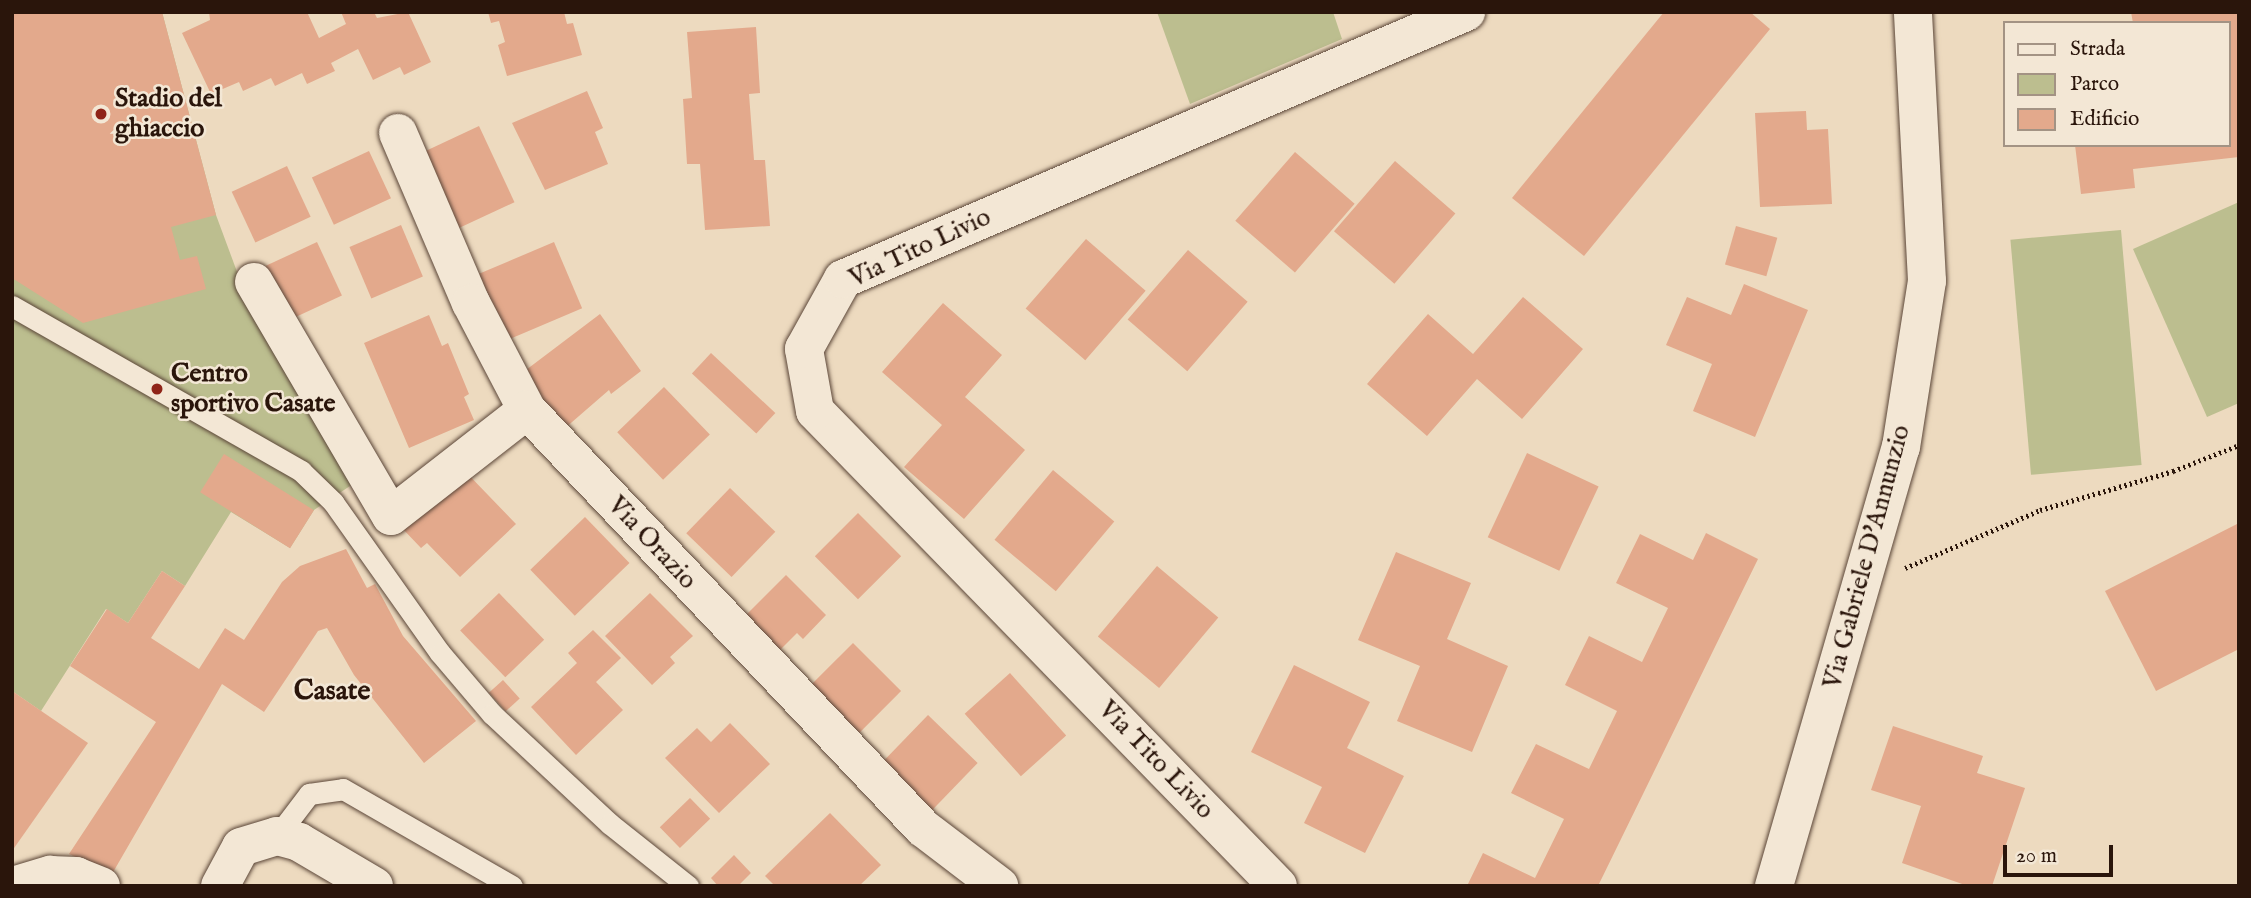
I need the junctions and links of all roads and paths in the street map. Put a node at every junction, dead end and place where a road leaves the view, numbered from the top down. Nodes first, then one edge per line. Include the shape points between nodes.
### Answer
1 (1466, 12) edge
2 (1913, 12) edge
3 (398, 132) dead end
4 (254, 282) dead end
5 (12, 306) edge
6 (527, 410) junction
7 (2239, 445) edge
8 (1860, 587) junction
9 (277, 836) junction
10 (13, 886) edge
11 (102, 886) edge
12 (220, 886) edge
13 (374, 886) edge
14 (512, 886) edge
15 (688, 886) edge
16 (999, 886) edge
17 (1278, 886) edge
18 (1773, 886) edge

1 - 17 street, Via Tito Livio via 843,279 804,349 815,411
2 - 8 street, Via Gabriele D'Annunzio via 1927,281 1901,447
3 - 6 street, Via Orazio via 471,303
4 - 6 street via 391,516
5 - 15 lane via 301,471 332,502 440,653 492,714 610,824
6 - 16 street, Via Orazio via 923,828
7 - 8 path via 2173,471 2040,510
8 - 18 street, Via Gabriele D'Annunzio
9 - 12 street via 241,847
9 - 13 street via 299,842
9 - 14 lane via 309,794 343,789
10 - 11 street via 50,875 76,876

